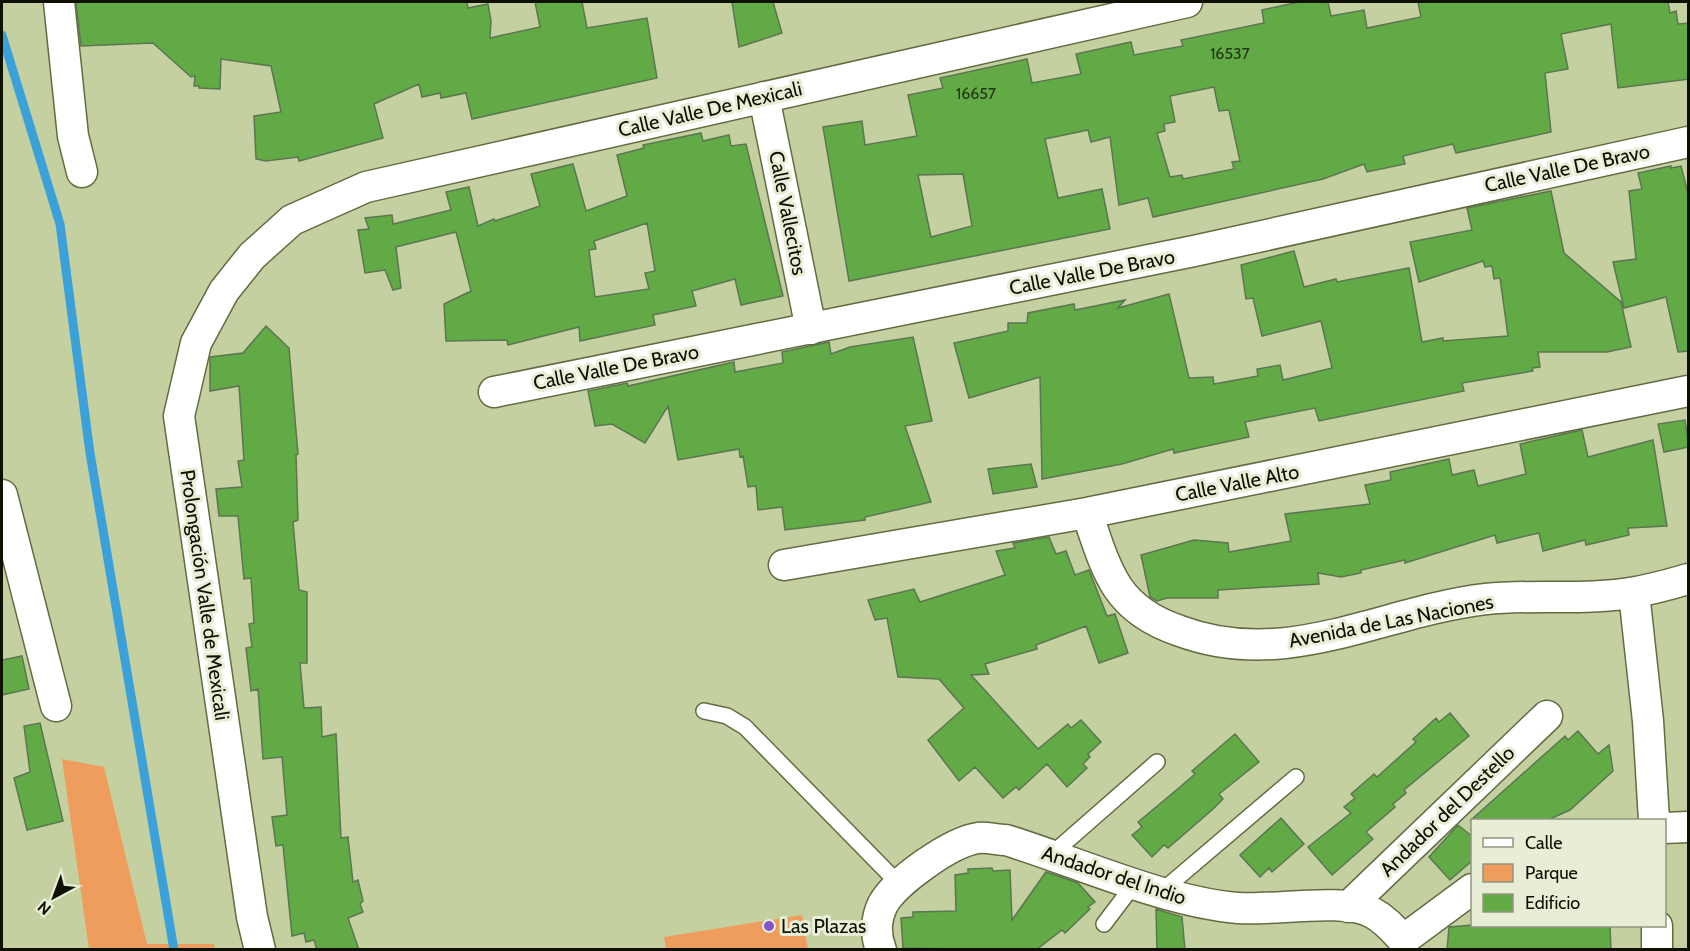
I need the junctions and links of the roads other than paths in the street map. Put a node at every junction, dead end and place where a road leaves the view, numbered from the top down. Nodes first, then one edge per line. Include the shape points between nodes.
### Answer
1 (59, 2) edge
2 (1187, 2) edge
3 (764, 97) junction
4 (1689, 142) edge
5 (82, 172) dead end
6 (252, 256) joint
7 (811, 329) junction
8 (1689, 391) edge
9 (494, 392) dead end
10 (2, 495) edge
11 (1087, 513) junction
12 (784, 565) dead end
13 (1689, 579) edge
14 (1634, 593) junction
15 (56, 706) dead end
16 (704, 711) dead end
17 (1547, 716) dead end
18 (1157, 762) dead end
19 (1296, 777) dead end
20 (1654, 819) edge
21 (1689, 827) edge
22 (1666, 828) edge
23 (1052, 854) junction
24 (900, 885) junction
25 (1149, 887) junction
26 (1471, 892) edge
27 (1347, 907) junction
28 (1104, 924) dead end
29 (1657, 927) edge
30 (1404, 945) edge
31 (260, 950) edge
32 (881, 950) edge
33 (1657, 950) edge

1 - 5 street via 73,136
2 - 3 street, Calle Valle De Mexicali
3 - 6 street, Calle Valle De Mexicali via 366,187 292,220
3 - 7 street, Calle Vallecitos
4 - 7 street, Calle Valle De Bravo via 1194,251
6 - 31 street, Prolongación Valle de Mexicali via 224,291 196,343 179,416
7 - 9 street, Calle Valle De Bravo
8 - 11 street, Calle Valle Alto
10 - 15 street
11 - 12 street, Calle Valle Alto
11 - 14 street, Avenida de Las Naciones via 1106,567 1135,607 1158,623 1208,642 1270,645 1308,640 1486,599
13 - 14 street, Avenida de Las Naciones
14 - 20 street
16 - 24 lane via 727,716 745,727
17 - 27 street, Andador del Destello
18 - 23 lane
19 - 25 lane
21 - 22 street
23 - 24 street, Andador del Indio via 1006,840 979,838 952,846
23 - 25 street, Andador del Indio
24 - 32 street, Andador del Indio via 884,902 878,916 877,939
25 - 27 street, Andador del Indio via 1198,903 1239,908
25 - 28 lane
26 - 30 street
27 - 30 street, Andador del Indio via 1371,912 1389,924
29 - 33 street

